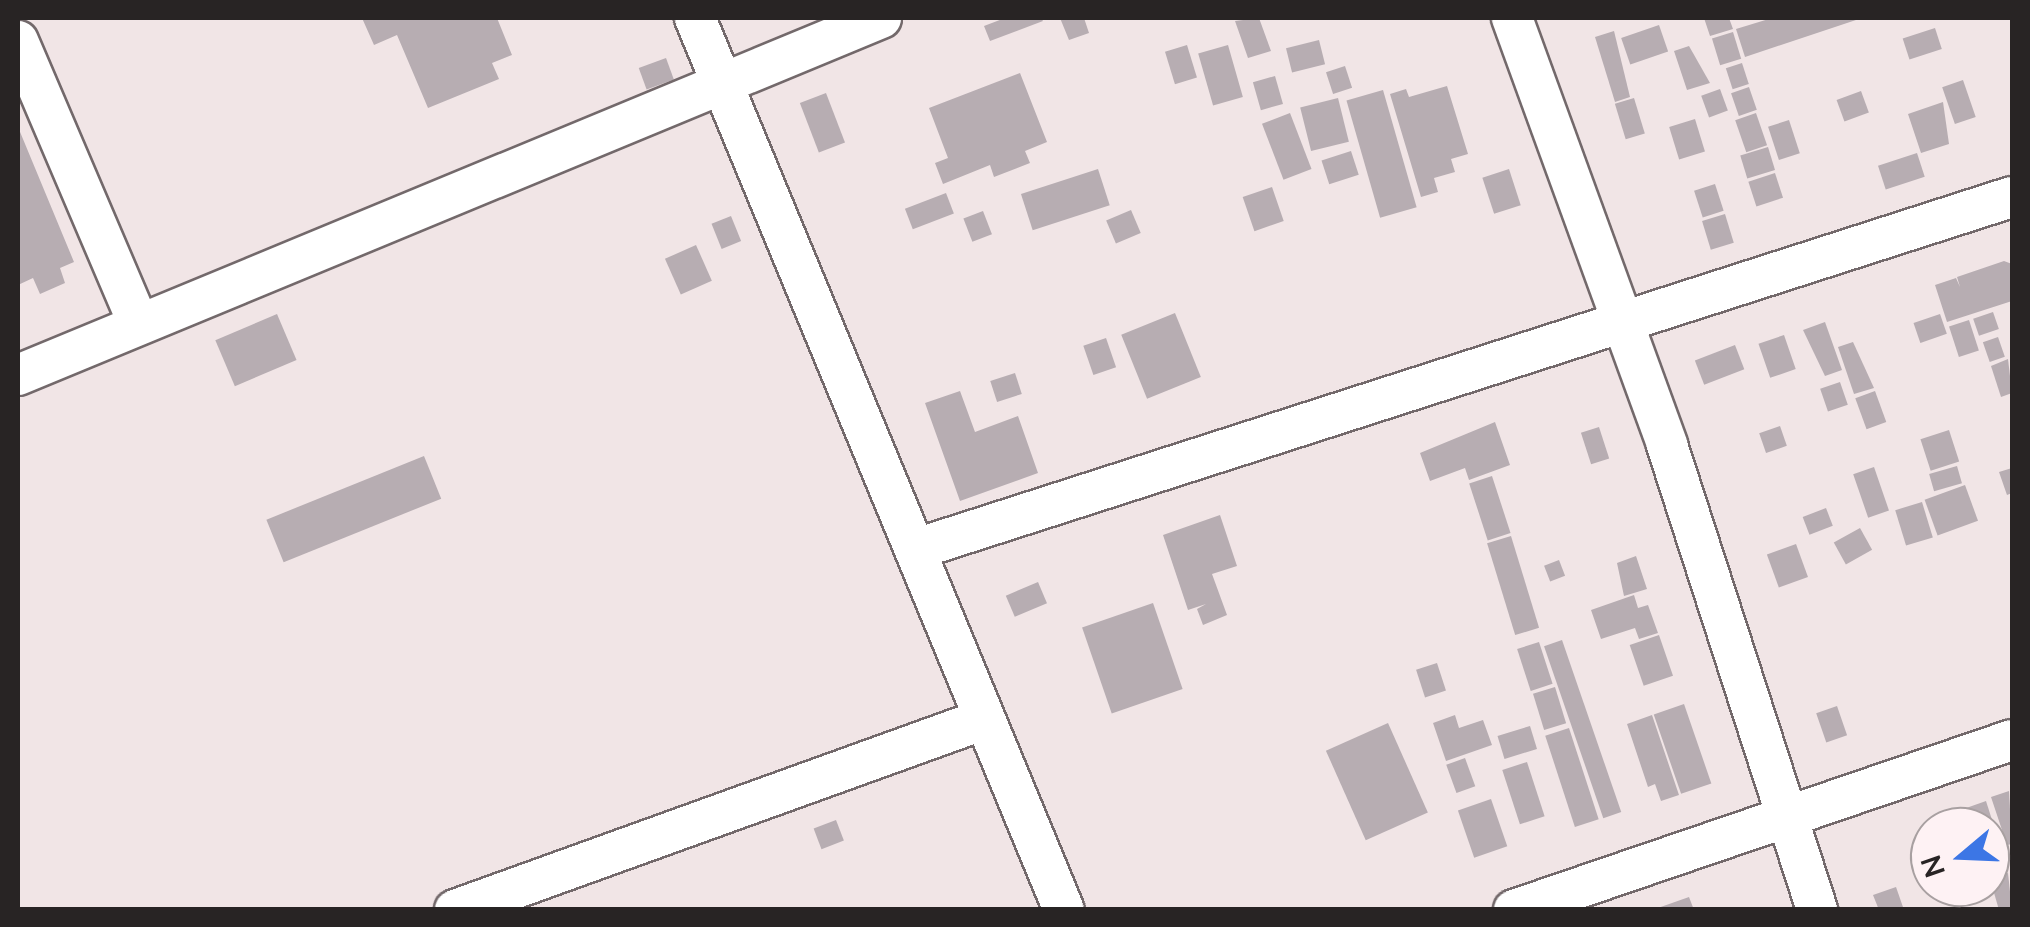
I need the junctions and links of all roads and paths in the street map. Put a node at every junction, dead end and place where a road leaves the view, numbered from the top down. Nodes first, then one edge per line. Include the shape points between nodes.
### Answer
1 (695, 18) edge
2 (880, 18) edge
3 (1512, 18) edge
4 (18, 41) edge
5 (724, 82) junction
6 (2012, 197) edge
7 (139, 324) junction
8 (1624, 325) junction
9 (18, 375) edge
10 (916, 550) junction
11 (982, 720) junction
12 (2012, 740) edge
13 (1788, 818) junction
14 (456, 910) edge
15 (1064, 910) edge
16 (1514, 910) edge
17 (1817, 910) edge

1 - 5 street
2 - 5 street
3 - 8 street
4 - 7 street
5 - 7 street
5 - 10 street
6 - 8 street
7 - 9 street
8 - 10 street
8 - 13 street
10 - 11 street
11 - 14 street
11 - 15 street
12 - 13 street
13 - 16 street
13 - 17 street

